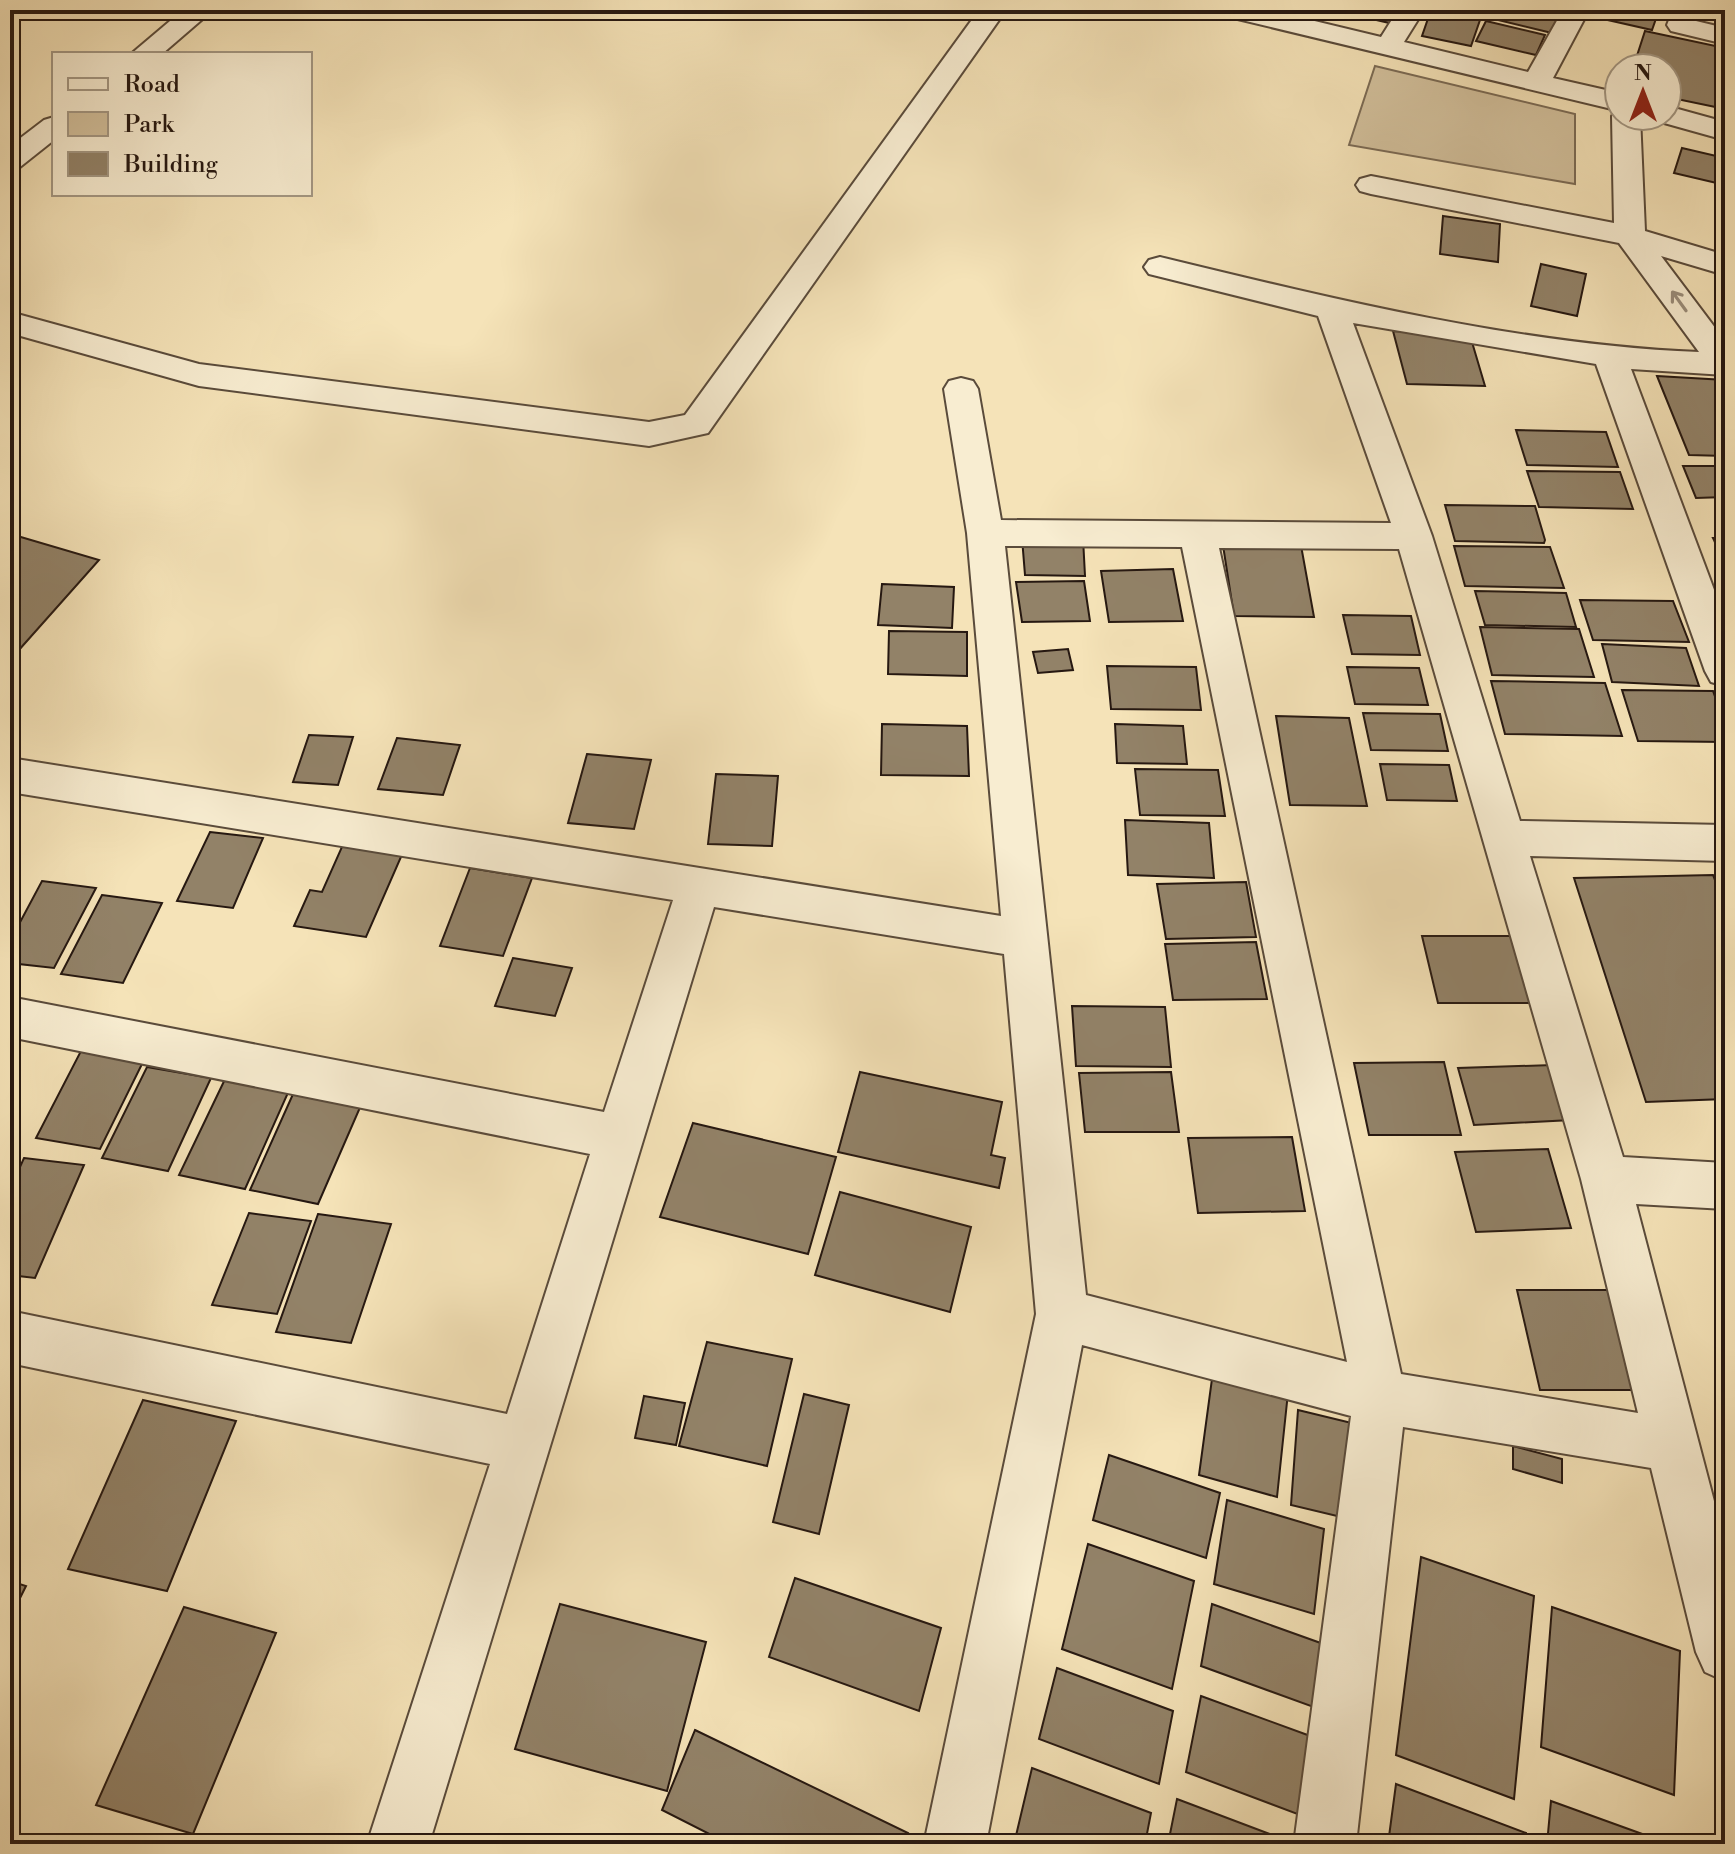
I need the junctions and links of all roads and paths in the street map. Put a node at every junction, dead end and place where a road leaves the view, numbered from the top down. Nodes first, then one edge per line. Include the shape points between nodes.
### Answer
1 (200, 10) edge
2 (993, 10) edge
3 (1411, 10) edge
4 (1576, 10) edge
5 (1686, 10) edge
6 (1247, 11) edge
7 (1725, 36) edge
8 (1389, 45) junction
9 (148, 52) edge
10 (1537, 82) junction
11 (1603, 98) edge
12 (1683, 119) edge
13 (52, 128) edge
14 (1725, 131) edge
15 (1627, 132) edge
16 (10, 161) edge
17 (1371, 185) dead end
18 (1630, 236) junction
19 (1725, 265) edge
20 (1160, 267) dead end
21 (1332, 309) junction
22 (10, 322) edge
23 (1610, 357) junction
24 (1725, 364) edge
25 (961, 389) dead end
26 (985, 533) junction
27 (1198, 536) junction
28 (1414, 536) junction
29 (1725, 671) edge
30 (10, 775) edge
31 (1506, 838) junction
32 (1725, 843) edge
33 (699, 885) junction
34 (1026, 939) junction
35 (10, 1017) edge
36 (620, 1138) junction
37 (1605, 1179) junction
38 (1725, 1186) edge
39 (1062, 1314) junction
40 (10, 1337) edge
41 (1380, 1397) junction
42 (524, 1444) junction
43 (1672, 1445) junction
44 (1725, 1652) edge
45 (398, 1844) edge
46 (955, 1844) edge
47 (1325, 1844) edge

1 - 9 street
2 - 22 street via 696,425 649,434 199,375
3 - 8 street
4 - 10 street
5 - 7 street via 1681,25
6 - 8 street
8 - 10 street
10 - 11 street
12 - 14 street
13 - 16 street
15 - 18 street
17 - 18 street
18 - 19 street
24 -> 18 street
20 - 21 street
21 - 23 street
21 - 28 street
23 - 24 street
23 - 29 street
25 - 26 street
26 - 27 street
26 - 34 street
27 - 28 street
27 - 41 street
28 - 31 street
30 - 33 street
31 - 32 street
31 - 37 street
33 - 34 street
33 - 36 street
34 - 39 street
35 - 36 street
36 - 42 street
37 - 38 street
37 - 43 street
39 - 41 street
39 - 46 street
40 - 42 street
41 - 43 street
41 - 47 street
42 - 45 street
43 - 44 street

